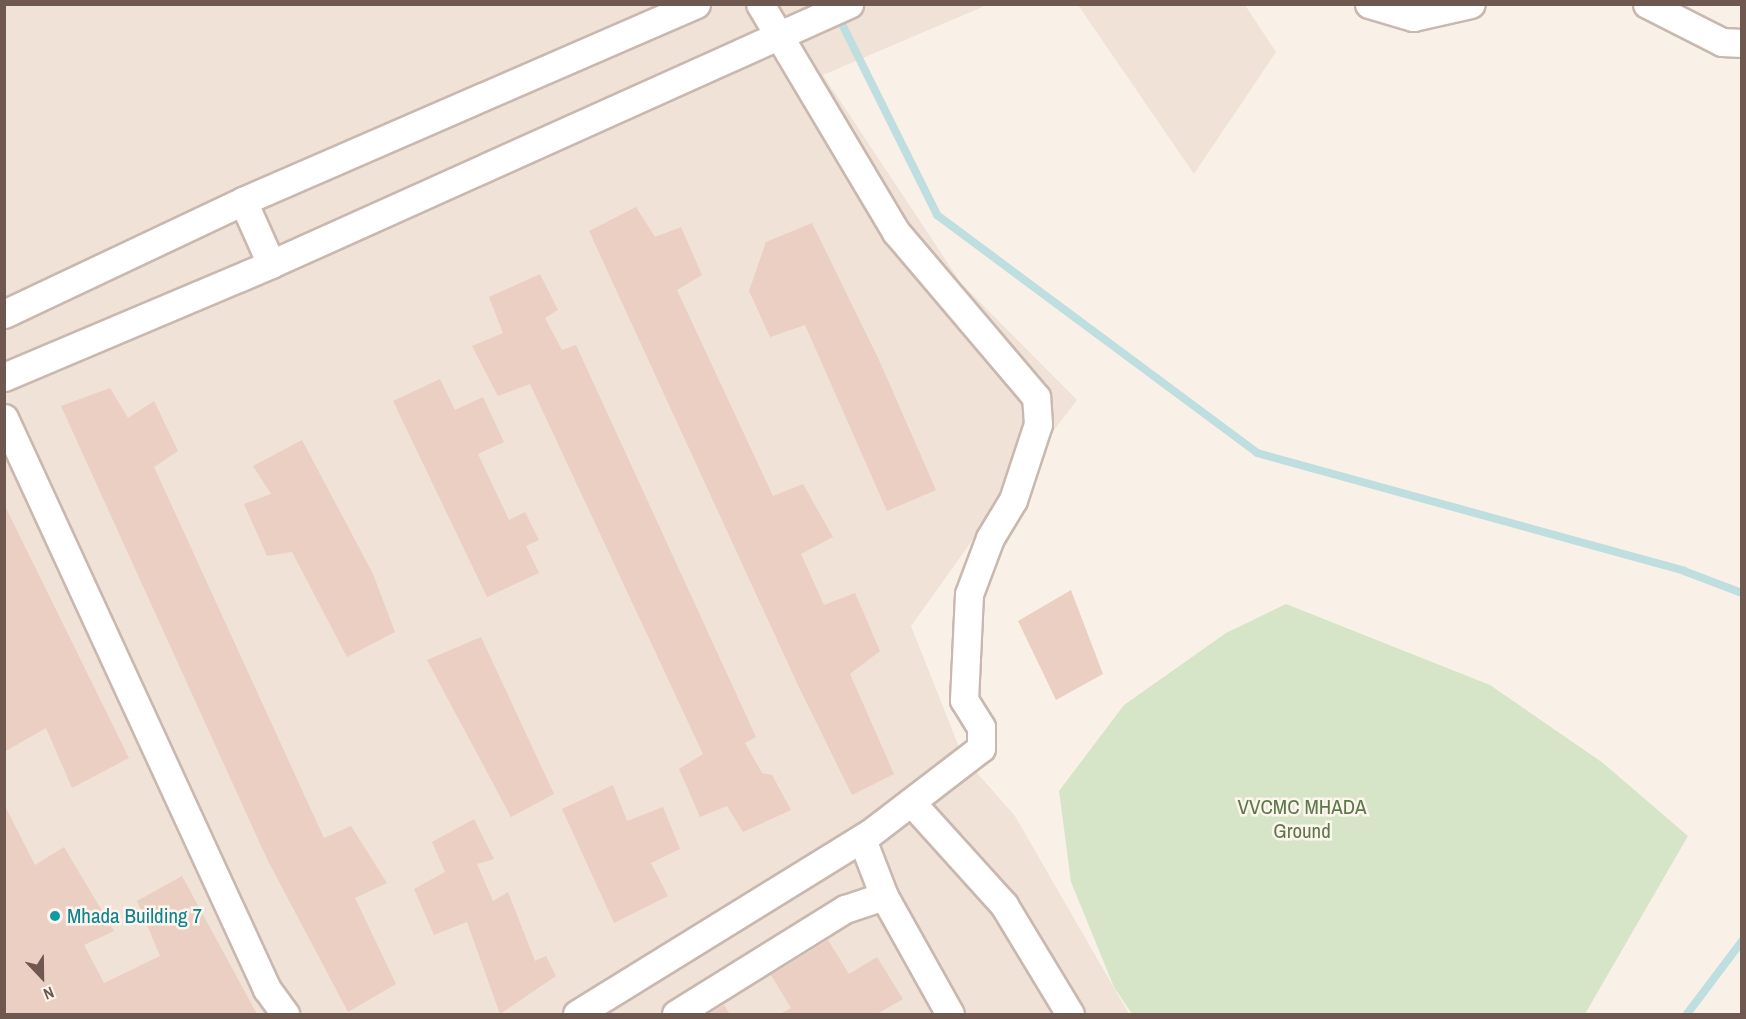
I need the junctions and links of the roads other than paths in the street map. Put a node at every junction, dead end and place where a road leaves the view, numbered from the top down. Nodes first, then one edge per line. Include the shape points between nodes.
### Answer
1 (696, 4) edge
2 (760, 4) edge
3 (1370, 4) edge
4 (1471, 4) edge
5 (1647, 4) edge
6 (840, 9) edge
7 (777, 37) junction
8 (1742, 43) edge
9 (243, 201) junction
10 (271, 264) junction
11 (4, 314) edge
12 (4, 377) edge
13 (4, 418) edge
14 (911, 802) junction
15 (862, 839) junction
16 (884, 896) junction
17 (285, 1014) edge
18 (577, 1014) edge
19 (676, 1014) edge
20 (950, 1014) edge
21 (1070, 1014) edge

1 - 9 street
2 - 7 street
3 - 4 street via 1413,17
5 - 8 street via 1722,42
6 - 7 street
7 - 10 street
7 - 14 street via 896,232 1036,397 1038,424 1013,500 990,538 969,594 964,700 981,727 981,748
9 - 10 street
9 - 11 street
10 - 12 street
13 - 17 street via 267,989
14 - 15 street
14 - 21 street via 1004,905
15 - 16 street
15 - 18 street
16 - 19 street via 845,909
16 - 20 street

